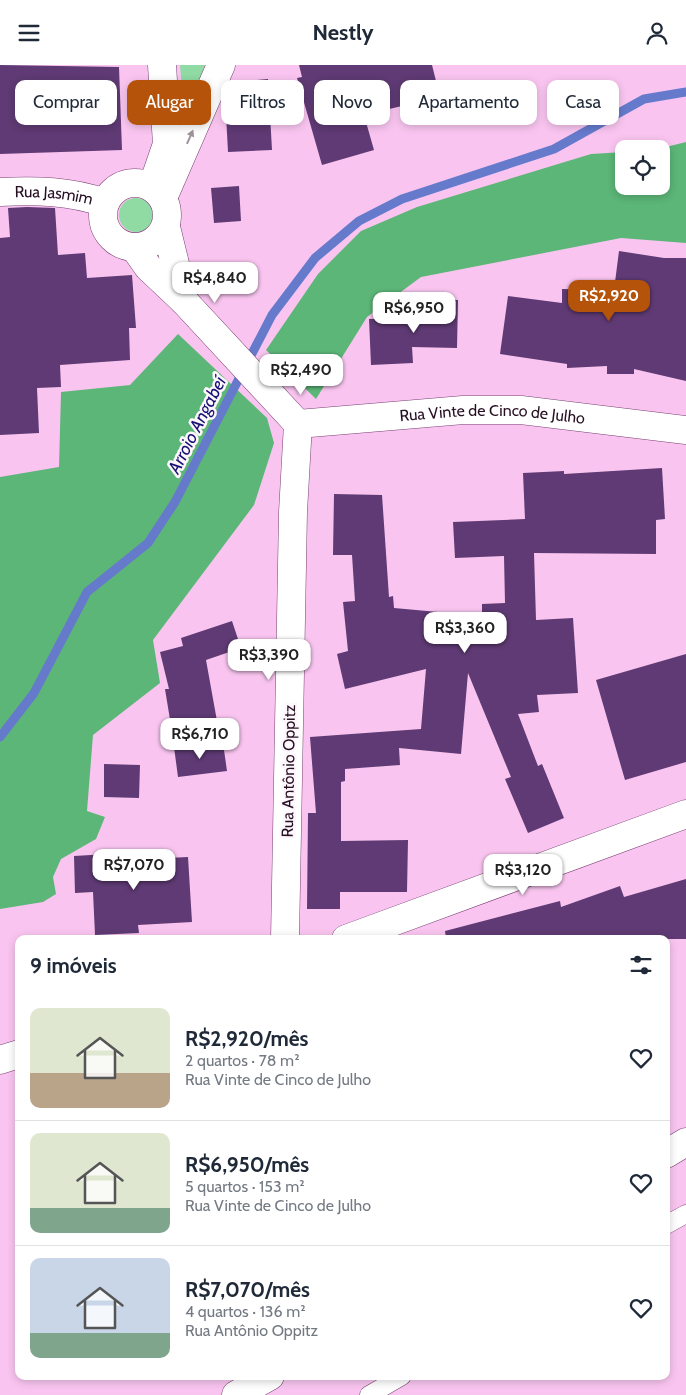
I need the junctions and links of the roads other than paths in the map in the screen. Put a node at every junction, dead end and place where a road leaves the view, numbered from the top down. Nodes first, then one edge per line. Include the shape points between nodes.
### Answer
1 (162, 65) edge
2 (220, 65) edge
3 (155, 191) junction
4 (0, 192) edge
5 (105, 203) junction
6 (166, 227) junction
7 (134, 247) junction
8 (184, 301) junction
9 (298, 424) junction
10 (686, 430) edge
11 (686, 814) edge
12 (285, 935) edge
13 (357, 935) edge
14 (15, 1055) edge
15 (0, 1060) edge
16 (686, 1143) edge
17 (670, 1152) edge
18 (686, 1214) edge
19 (670, 1223) edge
20 (238, 1380) edge
21 (263, 1380) edge
22 (395, 1380) edge
23 (237, 1395) edge
24 (369, 1395) edge

1 - 3 street via 167,144
3 -> 2 street
3 - 5 street via 130,183 116,189
3 - 6 street via 167,212
4 - 5 street, Rua Jasmim via 52,191 83,195
5 - 7 street via 106,229 117,241
6 - 7 street via 153,242
6 - 8 street
7 - 8 street via 148,267
8 - 9 street
9 - 10 street, Rua Vinte de Cinco de Julho via 463,409 521,410
9 - 12 street, Rua Antônio Oppitz via 293,522
11 - 13 street
14 - 15 street
16 - 17 street
18 - 19 lane
20 - 23 street
21 - 23 street
22 - 24 lane

